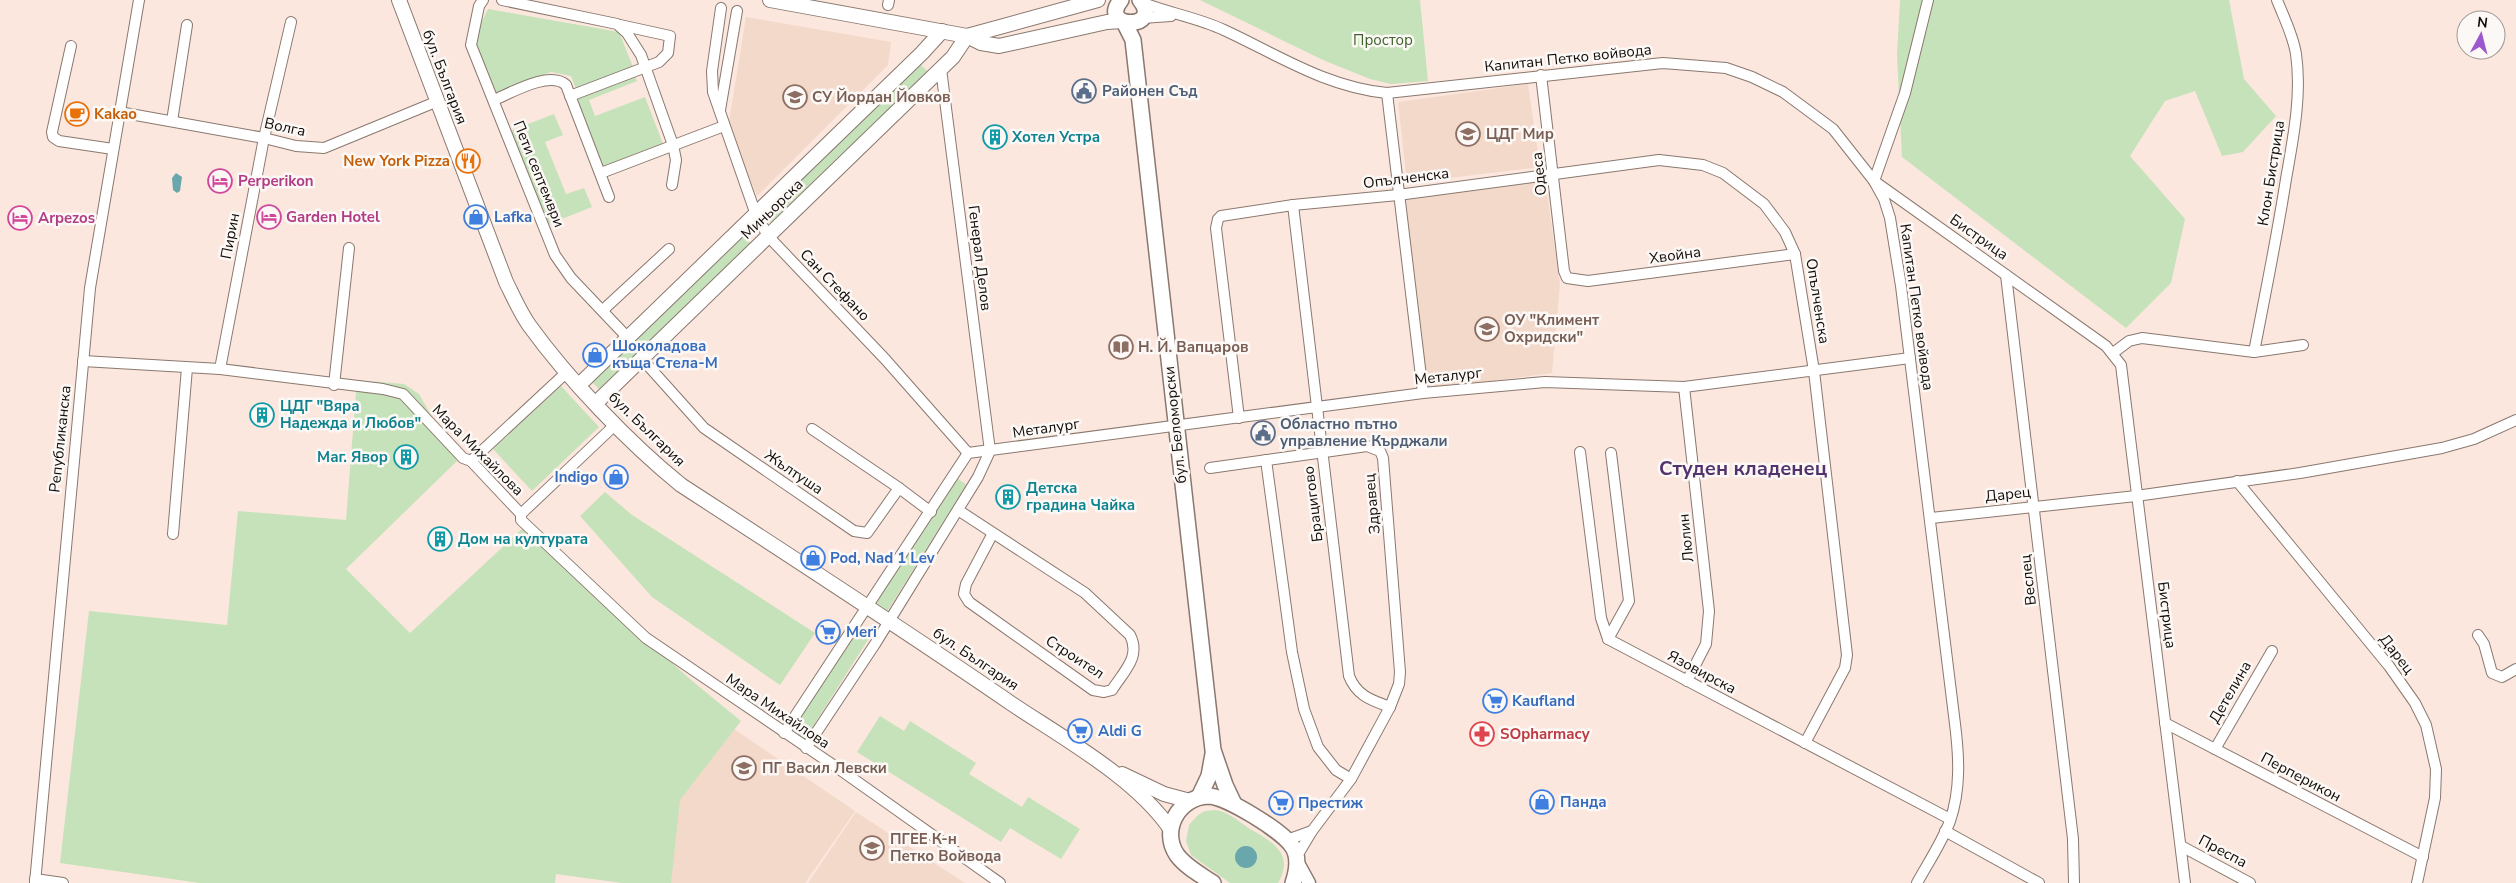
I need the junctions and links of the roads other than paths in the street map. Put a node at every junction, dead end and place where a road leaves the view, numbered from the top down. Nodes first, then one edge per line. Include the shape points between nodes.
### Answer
1 (139, 0) edge
2 (399, 0) edge
3 (483, 0) edge
4 (502, 0) edge
5 (770, 0) edge
6 (1098, 0) edge
7 (1121, 0) edge
8 (1928, 0) edge
9 (2277, 0) edge
10 (1140, 1) edge
11 (721, 8) dead end
12 (737, 11) dead end
13 (1180, 16) junction
14 (1141, 19) junction
15 (291, 22) dead end
16 (1123, 22) junction
17 (617, 24) junction
18 (188, 25) dead end
19 (942, 31) junction
20 (968, 36) junction
21 (1133, 40) junction
22 (71, 46) dead end
23 (645, 66) junction
24 (941, 69) junction
25 (1542, 75) junction
26 (1386, 93) junction
27 (570, 96) junction
28 (494, 100) junction
29 (438, 101) junction
30 (119, 112) junction
31 (720, 114) junction
32 (172, 121) junction
33 (724, 126) junction
34 (264, 138) junction
35 (673, 145) junction
36 (113, 149) junction
37 (602, 173) junction
38 (1554, 174) junction
39 (1874, 181) junction
40 (672, 185) dead end
41 (1398, 195) junction
42 (609, 197) dead end
43 (1293, 205) junction
44 (756, 212) junction
45 (768, 236) junction
46 (349, 248) dead end
47 (669, 249) dead end
48 (1795, 254) junction
49 (1564, 271) joint
50 (2006, 274) junction
51 (603, 310) junction
52 (628, 338) junction
53 (2303, 346) dead end
54 (2254, 352) junction
55 (2113, 354) junction
56 (1910, 358) junction
57 (643, 360) junction
58 (83, 361) junction
59 (187, 368) junction
60 (220, 369) junction
61 (1814, 371) junction
62 (566, 372) junction
63 (334, 385) junction
64 (579, 385) junction
65 (1684, 387) junction
66 (1422, 393) junction
67 (596, 403) junction
68 (1316, 408) junction
69 (1239, 418) junction
70 (2516, 420) edge
71 (616, 424) junction
72 (1175, 426) junction
73 (812, 429) dead end
74 (990, 450) junction
75 (1322, 452) junction
76 (1580, 452) dead end
77 (968, 453) junction
78 (1611, 453) dead end
79 (1266, 460) junction
80 (471, 461) junction
81 (1210, 468) dead end
82 (2237, 481) junction
83 (899, 488) junction
84 (2136, 496) junction
85 (2034, 506) junction
86 (958, 510) junction
87 (931, 512) junction
88 (521, 514) junction
89 (1931, 518) junction
90 (994, 533) junction
91 (173, 534) dead end
92 (867, 605) junction
93 (889, 619) junction
94 (2478, 635) dead end
95 (1608, 640) junction
96 (2272, 651) dead end
97 (2516, 669) edge
98 (1687, 682) junction
99 (1392, 702) junction
100 (2166, 723) junction
101 (784, 733) junction
102 (1805, 743) junction
103 (806, 748) junction
104 (2215, 749) junction
105 (1213, 750) junction
106 (1101, 764) junction
107 (1351, 779) junction
108 (1194, 799) junction
109 (1234, 804) junction
110 (1950, 819) junction
111 (1171, 830) junction
112 (1312, 831) junction
113 (1945, 831) junction
114 (1287, 840) junction
115 (2181, 846) junction
116 (2423, 857) junction
117 (1297, 859) junction
118 (35, 881) edge
119 (63, 883) edge
120 (1000, 883) edge
121 (1213, 883) edge
122 (1293, 883) edge
123 (1309, 883) edge
124 (1917, 883) edge
125 (2039, 883) edge
126 (2074, 883) edge
127 (2185, 883) edge
128 (2250, 883) edge
129 (2417, 883) edge

1 - 30 street, Републиканска
2 - 29 main road, бул. България
3 - 28 street, Пети септември via 471,45
4 - 17 street
5 - 19 main road
6 - 20 main road
7 - 16 main road via 1116,10
8 - 39 street via 1905,93
9 - 54 street, Клон Бистрица via 2296,55 2298,95 2276,241
10 - 13 street, Капитан Петко войвода
10 - 14 main road via 1144,10
11 - 31 street, Сан Стефано via 711,82
12 - 31 street, Сан Стефано
13 - 14 street, Капитан Петко войвода
13 - 26 street, Капитан Петко войвода via 1224,30 1318,76
14 - 16 main road via 1131,24
14 - 21 main road, бул. Беломорски
15 - 34 street, Пирин
16 - 20 main road via 1108,22 999,46 981,43
16 - 21 main road, бул. Беломорски
17 - 23 street via 632,39
17 - 23 street via 670,36 668,53 659,62
18 - 32 street
19 - 20 main road
19 - 44 main road, Миньорска
20 - 24 main road, Миньорска via 961,49
21 - 72 main road, бул. Беломорски
22 - 36 street via 53,137 59,141
23 - 27 street
23 - 35 street
24 - 45 main road, Миньорска
24 - 74 street, Генерал Делов
25 - 26 street, Капитан Петко войвода
25 - 38 street, Одеса
25 - 39 street, Капитан Петко войвода via 1663,63 1726,68 1784,92 1812,111 1833,129
26 - 41 street
27 - 28 street via 566,85 553,78
27 - 37 street
28 - 51 street, Пети септември via 555,255 571,278
29 - 34 street, Волга via 324,148 296,146
29 - 62 main road, бул. България via 506,282 528,324
30 - 32 street, Волга
30 - 36 street, Републиканска
31 - 33 street, Сан Стефано
32 - 34 street, Волга
33 - 35 street
33 - 44 street, Сан Стефано
34 - 60 street, Пирин
35 - 37 street
35 - 40 street via 676,160
36 - 58 street, Републиканска via 95,248
37 - 42 street
38 - 41 street, Опълченска
38 - 48 street, Опълченска via 1659,160 1703,165 1723,173 1764,204 1785,232
38 - 49 street, Одеса
39 - 50 street, Бистрица
39 - 56 street, Капитан Петко войвода via 1890,218
41 - 43 street, Опълченска
41 - 66 street
43 - 68 street, Брацигово
43 - 69 street, Опълченска via 1218,219 1216,228
44 - 45 street, Сан Стефано
44 - 52 main road, Миньорска
45 - 57 main road, Миньорска
45 - 77 street, Сан Стефано via 885,359
46 - 63 street
47 - 51 street
48 - 49 street, Хвойна via 1588,281 1567,278
48 - 61 street, Опълченска
50 - 55 street, Бистрица
50 - 85 street, Веслец
51 - 52 street, Пети септември
52 - 64 main road, Миньорска
53 - 54 street
54 - 55 street via 2142,338 2129,341
55 - 84 street, Бистрица via 2121,365
56 - 61 street, Металург
56 - 89 street, Капитан Петко войвода
57 - 67 main road, Миньорска
57 - 83 street, Жълтуша via 704,428 854,531 867,533
58 - 59 street, Мара Михайлова
58 - 118 street, Републиканска
59 - 60 street, Мара Михайлова
59 - 91 street
60 - 63 street, Мара Михайлова
61 - 65 street, Металург
61 - 102 street, Опълченска via 1847,656 1845,668
62 - 64 main road, бул. България
62 - 80 street
63 - 80 street, Мара Михайлова via 402,394 463,458
64 - 67 main road, бул. България
65 - 66 street, Металург via 1545,382
65 - 98 street, Люлин via 1709,611 1706,644
66 - 68 street, Металург
67 - 71 main road, бул. България
68 - 69 street, Металург
68 - 75 street, Брацигово
69 - 72 street, Металург
70 - 82 street, Дарец via 2474,439 2442,448
71 - 88 street
71 - 92 main road, бул. България via 681,484
72 - 74 street, Металург
72 - 105 main road, бул. Беломорски
73 - 83 street
74 - 77 street, Металург
74 - 86 street via 982,471
75 - 79 street, Здравец
75 - 99 street, Брацигово via 1349,676 1357,692 1364,697
75 - 99 street, Здравец via 1373,446 1383,458 1400,672
76 - 95 street via 1601,618
77 - 87 street
78 - 95 street via 1628,601
79 - 81 street, Здравец
79 - 107 street via 1292,652 1304,710 1318,747 1336,770
80 - 88 street, Мара Михайлова
82 - 84 street, Дарец
82 - 116 street, Дарец via 2389,666 2426,724 2436,769 2435,798
83 - 87 street
84 - 85 street, Дарец
84 - 100 street, Бистрица
85 - 89 street, Дарец
85 - 126 street, Веслец via 2074,839
86 - 90 street, Строител
86 - 93 street
87 - 92 street
88 - 101 street, Мара Михайлова via 521,520 646,638
89 - 110 street, Капитан Петко войвода via 1959,756 1958,785
90 - 90 street, Строител via 1085,593 1130,635 1135,654 1112,690 1093,690 969,602 964,594 966,584
92 - 93 main road, бул. България
92 - 101 street
93 - 103 street
93 - 106 main road, бул. България
94 - 97 street via 2484,644 2492,673 2502,677
95 - 98 street, Язовирска
96 - 104 street, Детелина
98 - 102 street, Язовирска
99 - 107 street
100 - 104 street, Перперикон
100 - 115 street, Бистрица
101 - 103 street, Мара Михайлова
102 - 110 street, Язовирска
103 - 120 street, Мара Михайлова
104 - 116 street, Перперикон
105 - 108 main road, бул. Беломорски via 1208,776
105 - 109 main road, бул. Беломорски
106 - 108 main road, бул. България via 1158,791
106 - 111 main road, бул. България via 1156,809
107 - 112 street
108 - 109 main road via 1216,797
108 - 111 main road, бул. Беломорски via 1178,812
109 - 114 main road
110 - 113 street, Капитан Петко войвода
111 - 121 main road via 1176,853
112 - 114 street
112 - 117 street
113 - 124 street, Капитан Петко войвода
113 - 125 street
114 - 117 main road
115 - 127 street, Бистрица
115 - 128 street, Преспа
116 - 129 street, Дарец
117 - 122 main road
117 - 123 street
118 - 119 street

